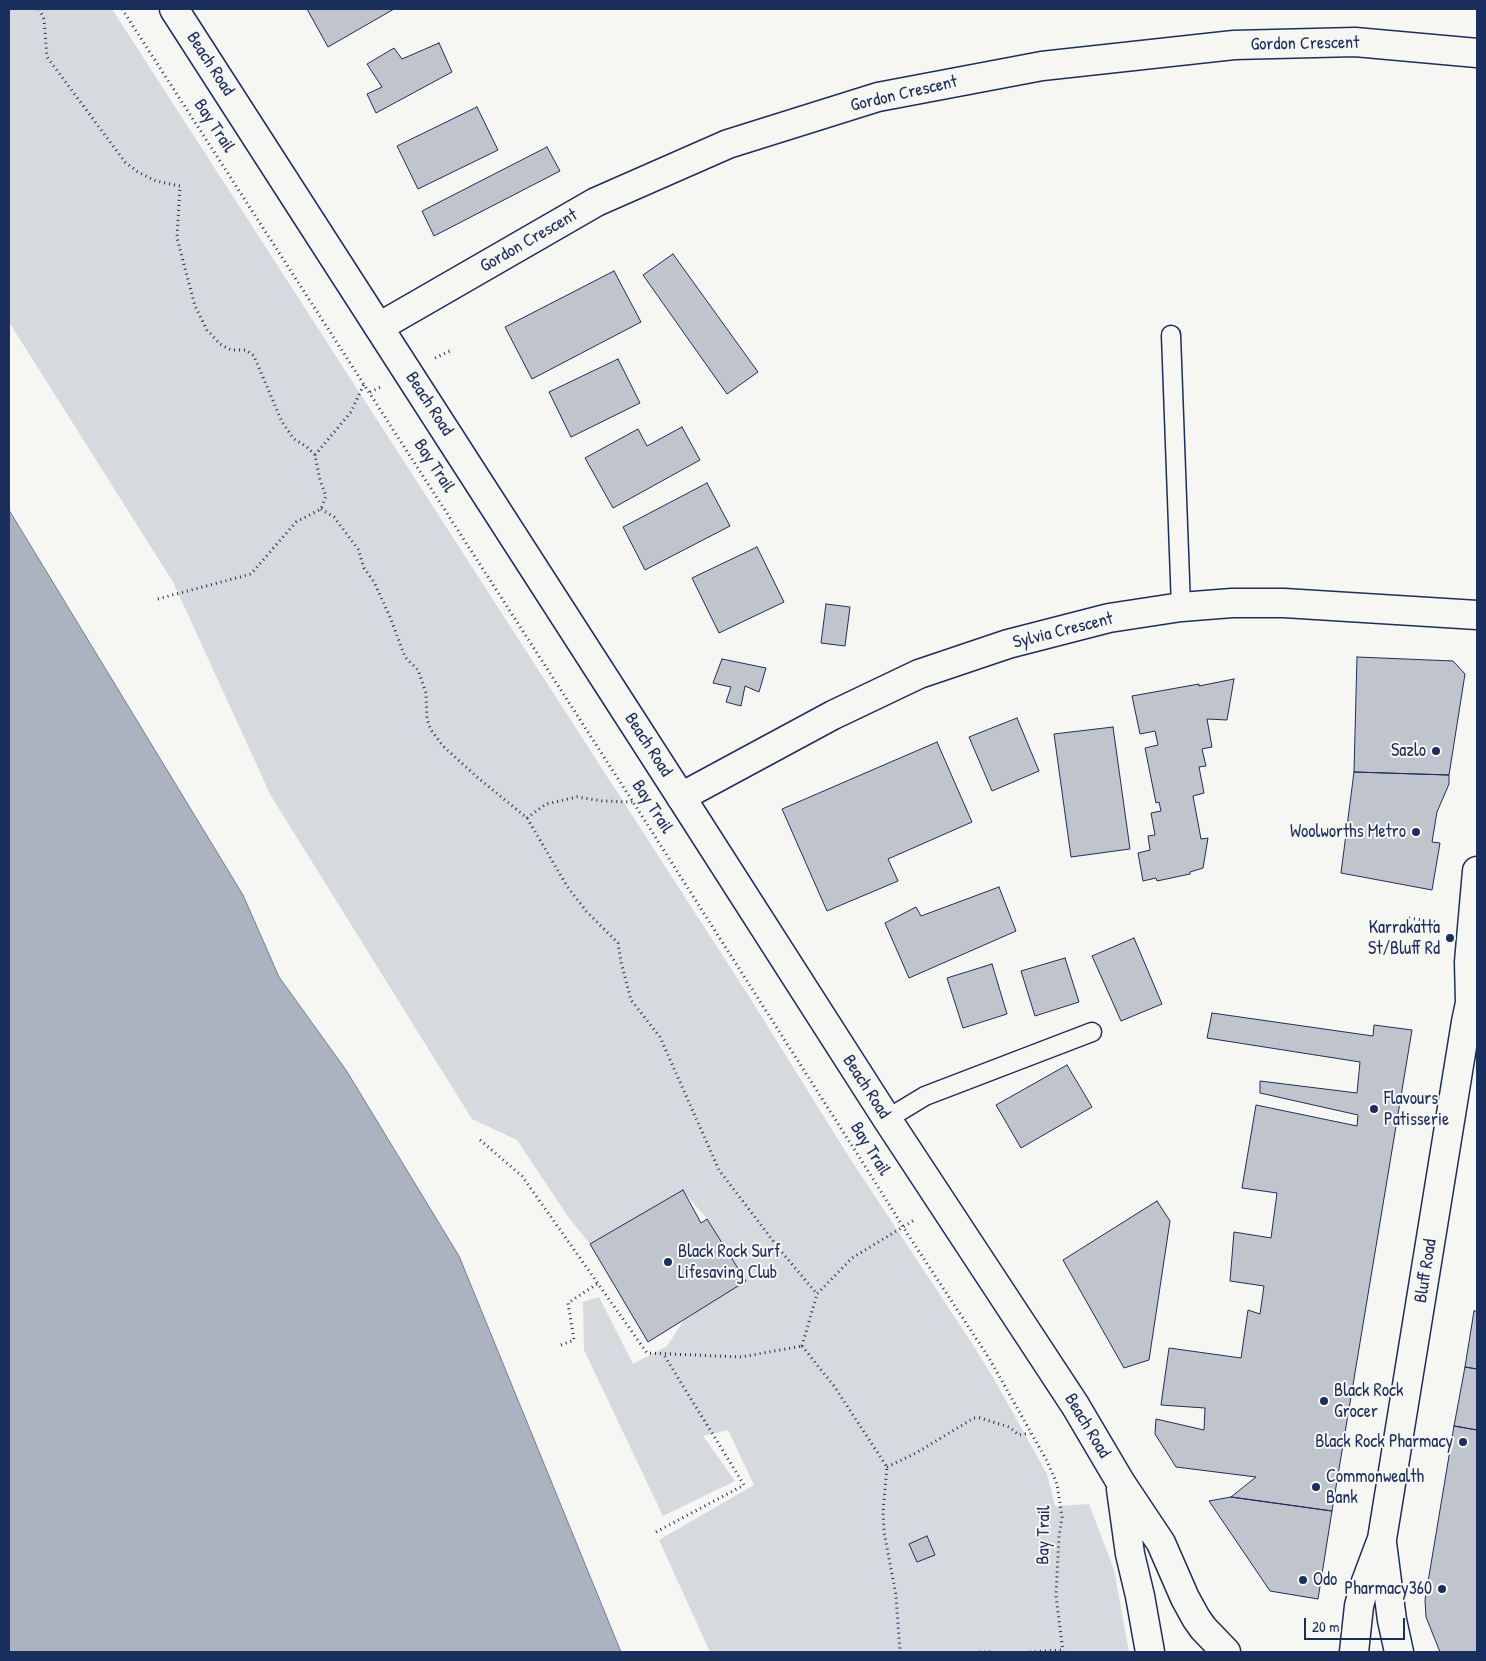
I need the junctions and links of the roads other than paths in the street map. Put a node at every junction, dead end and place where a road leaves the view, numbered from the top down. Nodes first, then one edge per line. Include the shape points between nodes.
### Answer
1 (174, 9) edge
2 (1477, 53) edge
3 (380, 327) junction
4 (1171, 335) dead end
5 (1181, 608) junction
6 (1477, 615) edge
7 (682, 796) junction
8 (1477, 871) edge
9 (1474, 995) edge
10 (1471, 1031) edge
11 (1092, 1032) dead end
12 (886, 1119) junction
13 (1121, 1483) junction
14 (1382, 1539) junction
15 (1150, 1652) edge
16 (1226, 1652) edge
17 (1354, 1652) edge
18 (1399, 1652) edge

1 - 3 main road, Beach Road
2 - 3 main road, Gordon Crescent via 1355,42 1234,45 1042,66 878,97 728,144 596,202
3 - 7 main road, Beach Road
4 - 5 lane
5 - 6 main road, Sylvia Crescent via 1232,603 1284,603
5 - 7 main road, Sylvia Crescent via 1070,627 919,674 833,715
7 - 12 main road, Beach Road
8 - 9 main road, Bluff Road via 1469,962
9 - 10 main road, Bluff Road
10 - 14 main road, Bluff Road
11 - 12 lane via 924,1096
12 - 13 main road, Beach Road via 1070,1397
13 - 15 main road, Beach Road via 1130,1554
13 - 16 main road, Beach Road via 1161,1543 1196,1618
14 - 17 main road, Bluff Road via 1359,1606
14 - 18 main road, Bluff Road

